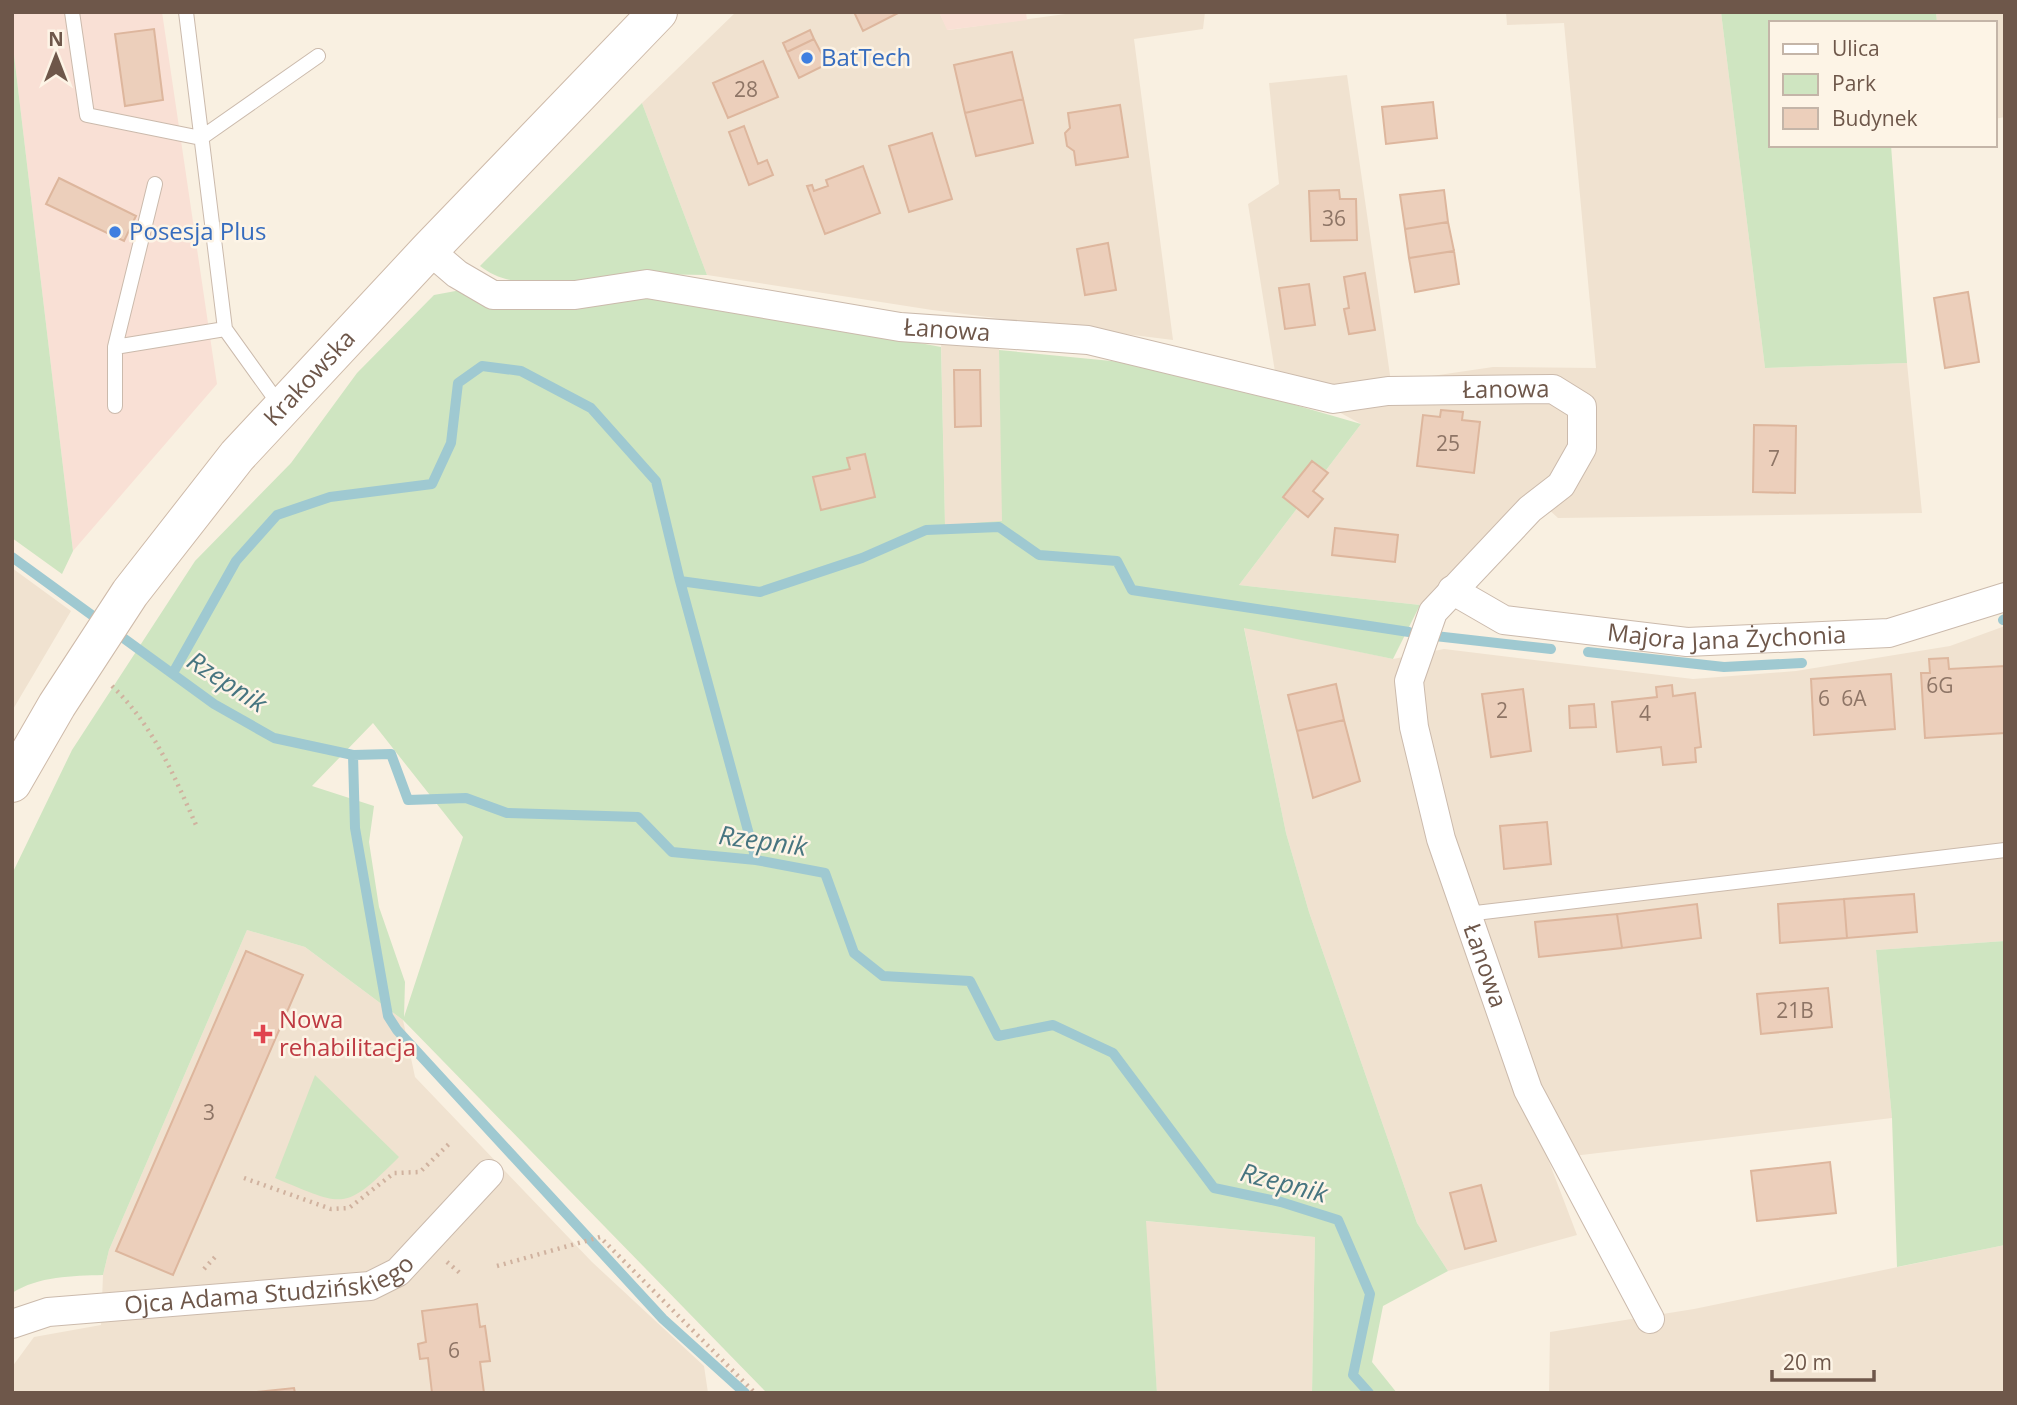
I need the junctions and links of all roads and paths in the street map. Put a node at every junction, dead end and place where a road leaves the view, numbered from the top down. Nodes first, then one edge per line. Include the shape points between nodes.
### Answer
1 (72, 12) edge
2 (186, 12) edge
3 (658, 12) edge
4 (318, 56) dead end
5 (201, 138) junction
6 (155, 184) dead end
7 (429, 250) junction
8 (225, 329) junction
9 (116, 347) junction
10 (116, 406) dead end
11 (281, 408) junction
12 (1452, 590) junction
13 (2005, 597) edge
14 (86, 661) junction
15 (12, 783) edge
16 (196, 825) dead end
17 (2005, 850) edge
18 (1467, 914) junction
19 (452, 1142) dead end
20 (489, 1174) dead end
21 (244, 1178) dead end
22 (215, 1257) dead end
23 (497, 1266) dead end
24 (202, 1271) dead end
25 (1650, 1319) dead end
26 (12, 1324) edge
27 (755, 1393) edge

1 - 5 lane via 87,114
2 - 5 lane
3 - 7 main road, Krakowska
4 - 5 lane
5 - 8 lane
6 - 9 lane
7 - 11 main road, Krakowska
7 - 12 street, Łanowa via 457,274 493,295 575,295 660,286 900,327 1088,340 1334,399 1388,391 1553,389 1582,407 1582,448 1561,485 1530,509
8 - 9 lane
8 - 11 lane
9 - 10 lane
11 - 14 main road, Krakowska via 207,493 130,593
12 - 13 street, Majora Jana Żychonia via 1504,620 1686,642 1889,633
12 - 18 street, Łanowa via 1433,612 1409,681 1413,726 1441,839
14 - 15 main road, Krakowska
14 - 16 path via 136,713 166,758
17 - 18 lane
18 - 25 street, Łanowa via 1528,1090
19 - 21 path via 420,1172 394,1173 349,1208 312,1205
20 - 26 street, Ojca Adama Studzińskiego via 398,1272 369,1286 48,1312
22 - 24 path
23 - 27 path via 600,1237

